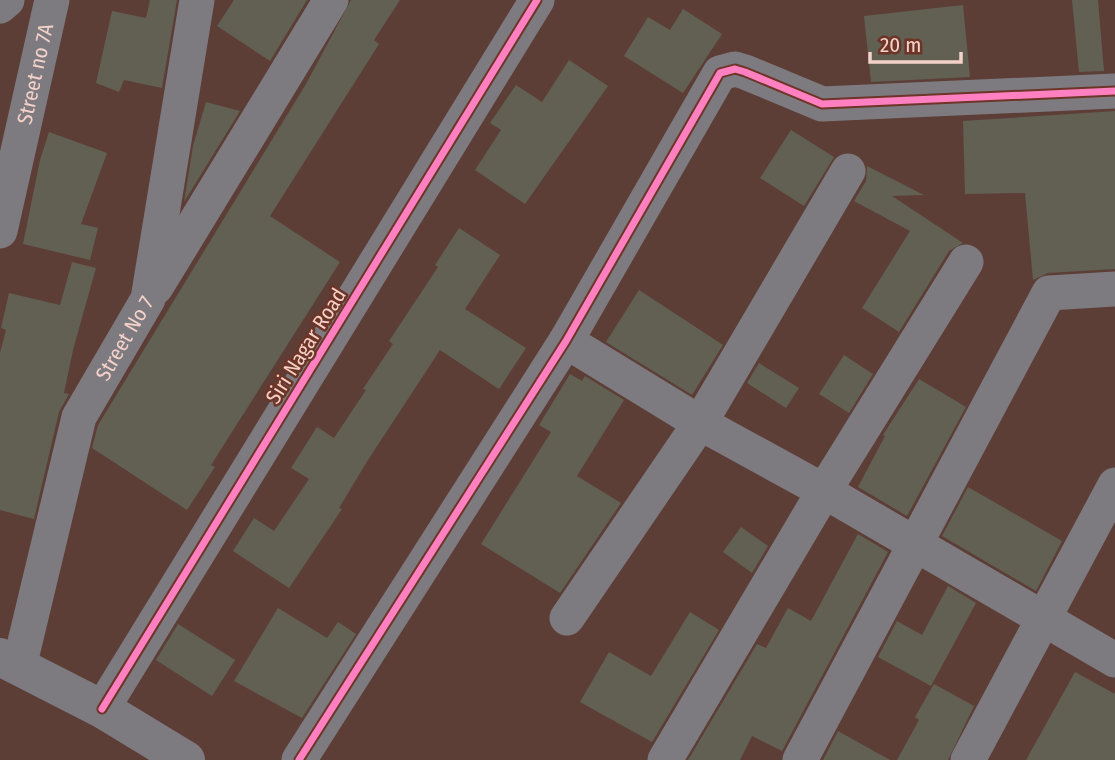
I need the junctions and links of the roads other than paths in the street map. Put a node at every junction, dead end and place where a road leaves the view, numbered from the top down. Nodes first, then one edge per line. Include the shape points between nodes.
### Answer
1 (7, 0) edge
2 (52, 0) edge
3 (197, 0) edge
4 (331, 0) edge
5 (537, 0) edge
6 (0, 6) edge
7 (1115, 91) edge
8 (848, 171) dead end
9 (0, 231) edge
10 (966, 262) dead end
11 (1115, 289) edge
12 (148, 299) junction
13 (566, 341) junction
14 (700, 423) junction
15 (1115, 485) edge
16 (824, 491) junction
17 (913, 543) junction
18 (567, 618) dead end
19 (1041, 618) junction
20 (1115, 660) edge
21 (9, 662) edge
22 (102, 709) junction
23 (145, 750) edge
24 (976, 757) edge
25 (187, 760) edge
26 (299, 760) edge
27 (666, 760) edge
28 (800, 760) edge

1 - 6 street
2 - 9 street, Street no 7A
3 - 12 street, Street No 7
4 - 12 street
5 - 22 street, Siri Nagar Road
7 - 13 street via 822,104 735,69 720,73
8 - 14 street
10 - 16 street
11 - 17 street via 1049,293
12 - 21 street, Street No 7 via 79,417
13 - 14 street
13 - 26 street
14 - 16 street
14 - 18 street
15 - 19 street
16 - 17 street
16 - 27 street
17 - 19 street
17 - 28 street
19 - 20 street
19 - 24 street
21 - 22 street
22 - 23 street
23 - 25 street

